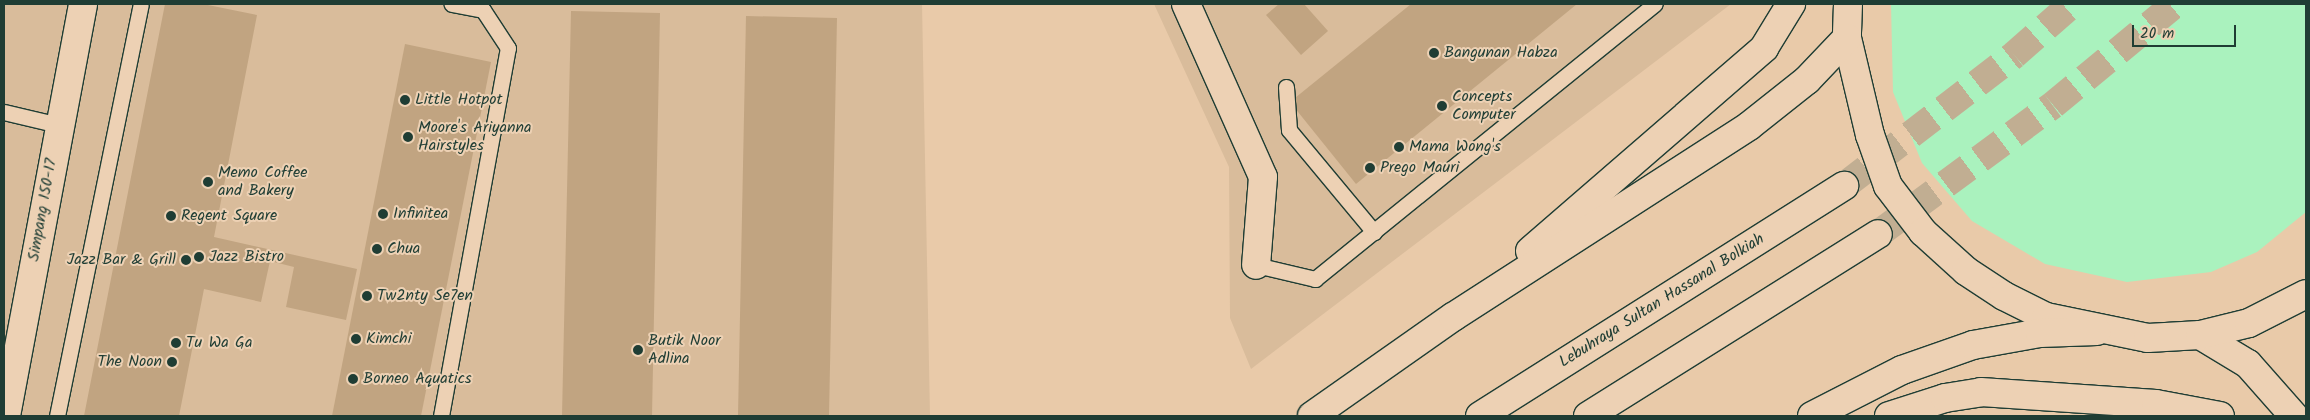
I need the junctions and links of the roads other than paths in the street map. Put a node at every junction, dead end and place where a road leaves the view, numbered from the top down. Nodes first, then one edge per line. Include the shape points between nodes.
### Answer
1 (83, 4) edge
2 (141, 4) edge
3 (452, 4) edge
4 (1186, 4) edge
5 (1654, 4) edge
6 (1791, 4) edge
7 (1847, 5) edge
8 (1847, 38) junction
9 (1286, 87) dead end
10 (4, 112) edge
11 (59, 125) junction
12 (1844, 186) tunnel mouth
13 (1374, 232) junction
14 (1878, 234) tunnel mouth
15 (1256, 265) joint
16 (2306, 294) edge
17 (1452, 317) junction
18 (2096, 331) junction
19 (2200, 335) junction
20 (6, 416) edge
21 (57, 416) edge
22 (441, 416) edge
23 (1312, 416) edge
24 (1480, 416) edge
25 (1588, 416) edge
26 (1812, 416) edge
27 (1889, 416) edge
28 (2220, 416) edge
29 (2294, 416) edge

1 - 11 main road, Simpang 150-17
2 - 21 lane
3 - 22 lane via 483,10 508,48
4 - 15 main road via 1263,176
5 - 13 lane
6 - 17 main road via 1764,48
7 - 8 main road
8 - 17 main road via 1807,80 1749,126
8 - 18 main road via 1870,136 1888,186 1923,232 1966,271 2004,296 2046,317
9 - 13 lane via 1289,130
10 - 11 lane
11 - 20 main road, Simpang 150-17
12 - 24 main road, Lebuhraya Sultan Hassanal Bolkiah
13 - 15 lane via 1315,279
14 - 25 main road
16 - 19 main road via 2248,324
17 - 23 main road
18 - 19 main road via 2148,338
18 - 26 main road via 2040,333 1973,345 1902,370
19 - 29 main road via 2248,364
27 - 28 main road via 1944,398 1989,392 2156,404

